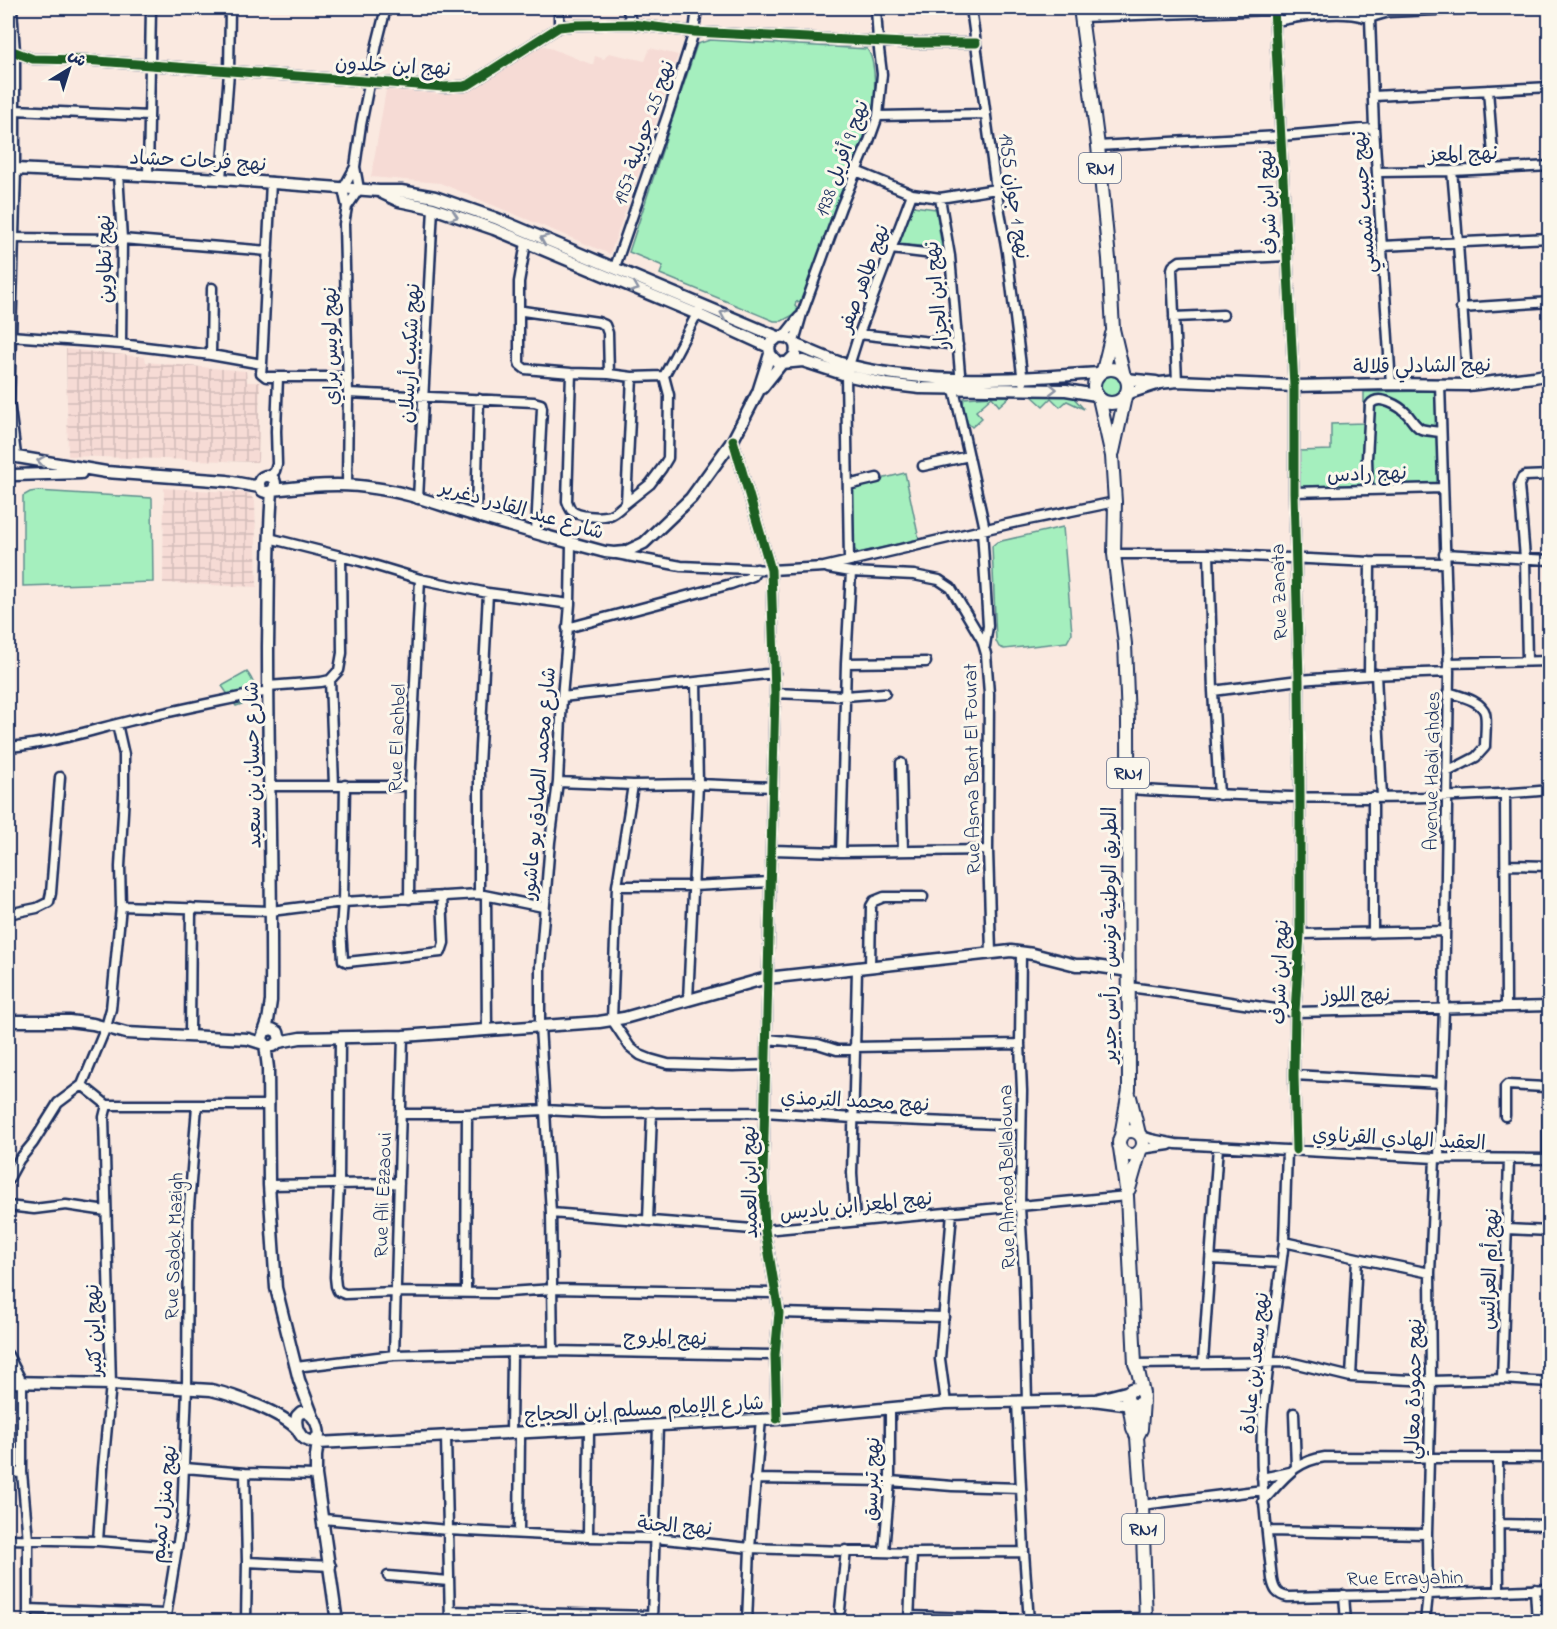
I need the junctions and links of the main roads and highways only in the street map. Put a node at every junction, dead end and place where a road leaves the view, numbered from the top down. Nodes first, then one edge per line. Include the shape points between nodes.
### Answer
1 (1081, 12) edge
2 (1113, 330) junction
3 (1102, 372) junction
4 (1125, 377) junction
5 (1125, 396) junction
6 (1097, 397) junction
7 (1113, 456) junction
8 (1129, 1090) junction
9 (1139, 1134) junction
10 (1121, 1142) junction
11 (1140, 1150) junction
12 (1127, 1196) junction
13 (1146, 1620) edge

1 - 2 main road, RN1 via 1098,146
2 - 3 main road, RN1
2 - 4 main road, RN1
3 - 4 main road via 1114,370
3 - 6 main road, RN1 via 1094,384
4 - 5 main road, RN1
5 - 6 main road via 1114,403
5 - 7 main road, الطريق الوطنية تونس - رأس جدير / RN1
6 - 7 main road, الطريق الوطنية تونس - رأس جدير / RN1
7 - 8 main road, الطريق الوطنية تونس - رأس جدير / RN1 via 1114,554 1125,644 1128,721
8 - 9 main road, الطريق الوطنية تونس - رأس جدير / RN1
8 - 10 main road, الطريق الوطنية تونس - رأس جدير / RN1
9 - 10 main road via 1127,1131
9 - 11 main road, RN1 via 1143,1142
10 - 11 main road via 1126,1153
10 - 12 main road, الطريق الوطنية تونس - رأس جدير / RN1
11 - 12 main road, الطريق الوطنية تونس - رأس جدير / RN1
12 - 13 main road, الطريق الوطنية تونس - رأس جدير / RN1 via 1135,1364 1131,1372 1141,1429 1137,1437

